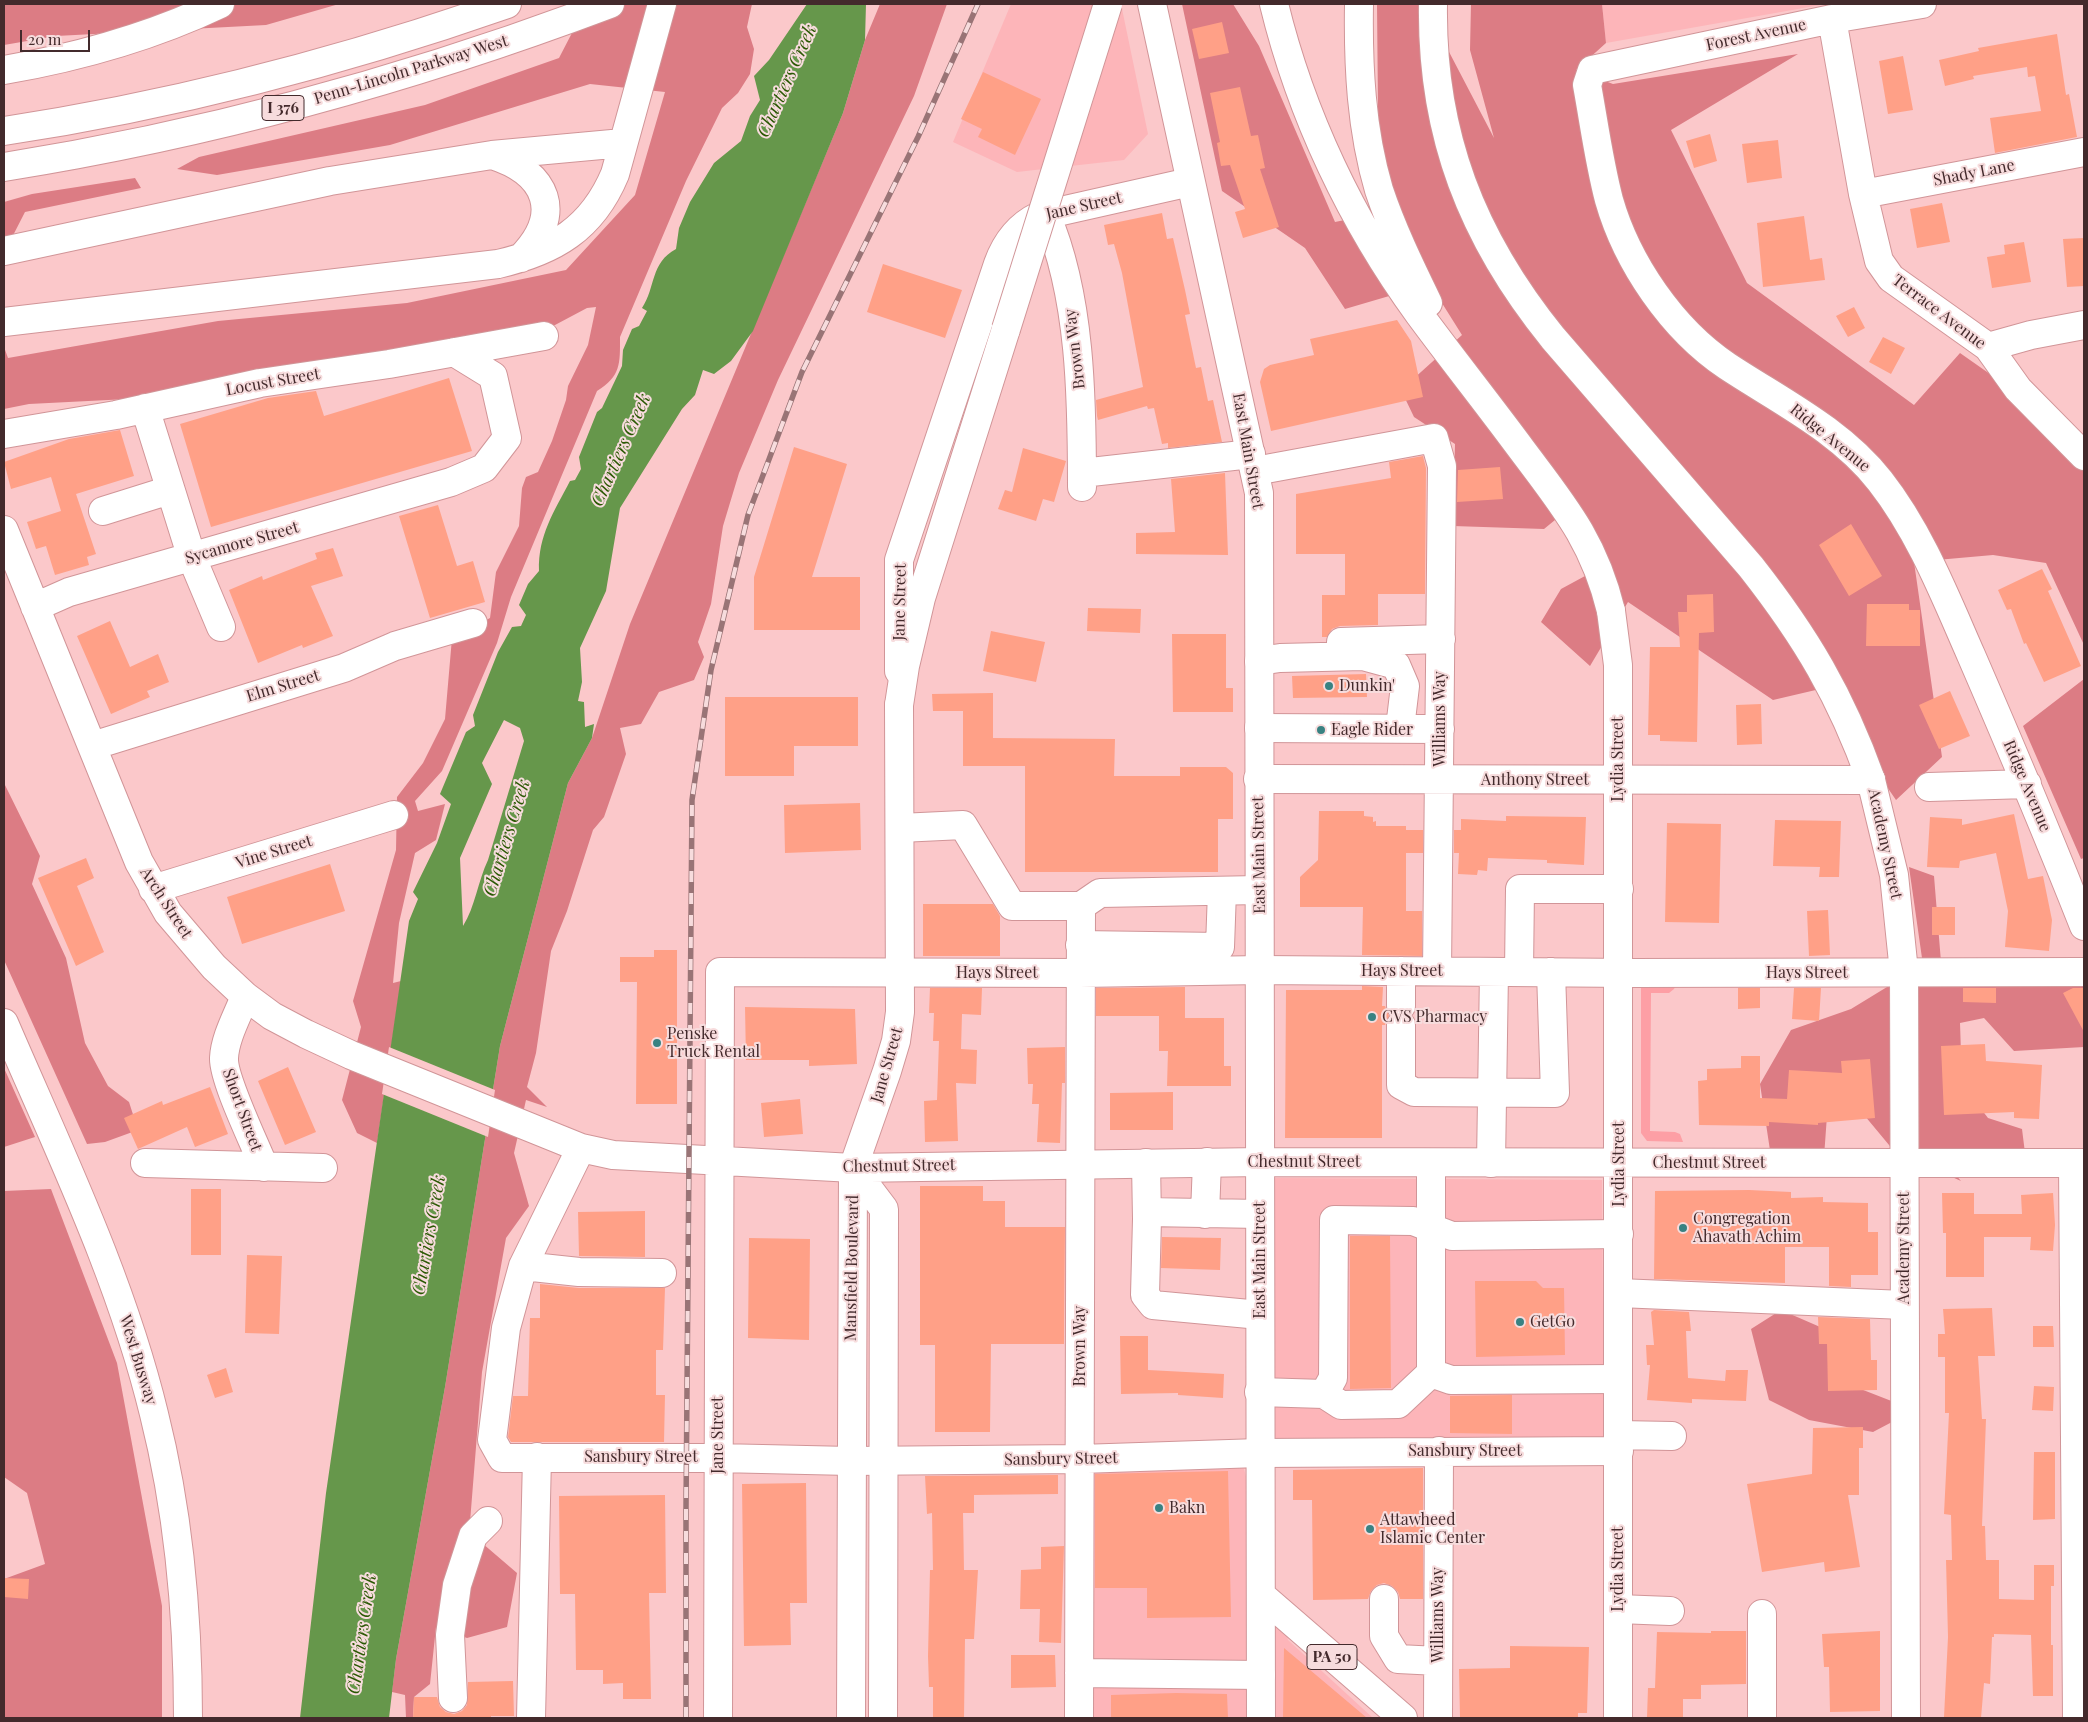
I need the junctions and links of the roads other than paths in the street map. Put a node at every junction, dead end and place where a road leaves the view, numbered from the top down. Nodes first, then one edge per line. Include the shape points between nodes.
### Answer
1 (220, 4) edge
2 (507, 4) edge
3 (610, 4) edge
4 (662, 4) edge
5 (1108, 4) edge
6 (1152, 4) edge
7 (1274, 4) edge
8 (1359, 4) edge
9 (1433, 4) edge
10 (1922, 4) edge
11 (1836, 14) edge
12 (4, 70) edge
13 (1592, 70) joint
14 (4, 131) edge
15 (623, 143) junction
16 (2084, 152) edge
17 (492, 155) junction
18 (4, 167) edge
19 (1190, 182) junction
20 (1863, 194) junction
21 (1046, 215) junction
22 (4, 251) edge
23 (520, 259) junction
24 (4, 322) edge
25 (2084, 325) edge
26 (544, 336) dead end
27 (1988, 347) junction
28 (454, 352) junction
29 (1457, 362) junction
30 (145, 408) junction
31 (4, 434) edge
32 (2084, 456) edge
33 (1253, 462) junction
34 (170, 490) junction
35 (102, 511) dead end
36 (4, 530) edge
37 (192, 558) junction
38 (35, 607) junction
39 (473, 623) dead end
40 (221, 626) dead end
41 (1441, 639) junction
42 (1260, 653) junction
43 (899, 705) junction
44 (1258, 728) junction
45 (1400, 728) junction
46 (1440, 729) junction
47 (92, 746) junction
48 (1258, 779) junction
49 (1440, 780) junction
50 (1618, 780) junction
51 (1871, 780) junction
52 (2027, 784) junction
53 (1929, 787) dead end
54 (394, 814) dead end
55 (900, 828) junction
56 (1618, 888) junction
57 (153, 889) junction
58 (1258, 890) junction
59 (1222, 891) junction
60 (1081, 906) junction
61 (2084, 926) edge
62 (1080, 945) junction
63 (1260, 970) junction
64 (1401, 970) junction
65 (1438, 971) junction
66 (720, 972) joint
67 (1506, 972) junction
68 (1551, 972) junction
69 (1904, 972) junction
70 (2084, 972) edge
71 (900, 973) junction
72 (1080, 973) junction
73 (1618, 973) junction
74 (245, 996) junction
75 (4, 1023) edge
76 (1492, 1093) junction
77 (529, 1128) joint
78 (581, 1148) junction
79 (721, 1162) junction
80 (1207, 1162) junction
81 (1261, 1162) junction
82 (1903, 1162) junction
83 (145, 1163) dead end
84 (1080, 1163) junction
85 (1146, 1163) junction
86 (1431, 1163) junction
87 (1491, 1163) junction
88 (1619, 1163) junction
89 (2079, 1163) edge
90 (264, 1167) junction
91 (323, 1168) dead end
92 (853, 1168) junction
93 (1147, 1212) junction
94 (1205, 1214) junction
95 (1260, 1214) junction
96 (1431, 1228) junction
97 (1619, 1234) junction
98 (522, 1266) junction
99 (662, 1273) dead end
100 (1619, 1293) junction
101 (1904, 1305) junction
102 (1260, 1315) junction
103 (1431, 1374) junction
104 (1618, 1379) junction
105 (1259, 1392) junction
106 (1324, 1394) junction
107 (1672, 1436) dead end
108 (1619, 1443) junction
109 (1439, 1451) junction
110 (1259, 1453) junction
111 (537, 1457) junction
112 (718, 1458) junction
113 (1080, 1459) junction
114 (850, 1461) junction
115 (884, 1461) junction
116 (488, 1521) dead end
117 (1261, 1595) junction
118 (1384, 1599) dead end
119 (1618, 1610) junction
120 (1670, 1611) dead end
121 (1762, 1614) dead end
122 (1438, 1661) junction
123 (1079, 1673) junction
124 (1261, 1675) junction
125 (453, 1698) dead end
126 (188, 1718) edge
127 (531, 1718) edge
128 (718, 1718) edge
129 (851, 1718) edge
130 (882, 1718) edge
131 (1079, 1718) edge
132 (1261, 1718) edge
133 (1403, 1718) edge
134 (1438, 1718) edge
135 (1618, 1718) edge
136 (1762, 1718) edge
137 (1906, 1718) edge
138 (2077, 1718) edge

1 - 12 main road via 128,41
2 - 14 main road, Penn-Lincoln Parkway West / I 376 via 351,54 249,81 141,106
3 - 18 main road, Penn-Lincoln Parkway West / I 376 via 379,82 266,113 158,139
4 - 15 main road
5 - 43 main road, bridge via 921,598
6 - 19 main road, East Main Street
7 - 29 main road via 1307,107 1346,196 1393,278
8 - 29 main road via 1359,76 1370,155 1379,190 1410,268
9 - 51 main road, Academy Street via 1434,54 1445,123 1464,190 1492,250 1529,308 1553,338 1751,567 1802,635 1842,706
10 - 11 main road, Forest Avenue
11 - 13 main road, Forest Avenue
11 - 20 main road, Terrace Avenue
13 - 52 main road, Ridge Avenue via 1587,86 1610,200 1641,270 1665,306 1694,340 1726,365 1812,420 1879,480 1910,527 1940,585
15 - 17 main road
15 - 23 main road via 608,190 588,219 558,243
16 - 20 main road, Shady Lane
17 - 22 main road via 330,181
17 - 23 main road via 520,167 531,176 545,201 541,233
19 - 21 main road, Jane Street
19 - 33 main road, East Main Street
20 - 27 main road, Terrace Avenue via 1879,261 1891,278
21 - 33 main road, Brown Way via 1058,243 1077,355 1082,480
21 - 43 main road, Jane Street via 1028,221 1018,229 1001,255 899,560
23 - 24 main road
25 - 27 main road
26 - 28 main road, Locust Street
27 - 32 main road, Terrace Avenue via 2018,389
28 - 30 main road, Locust Street via 260,382
28 - 37 main road, Sycamore Street via 493,376 507,438 484,468 451,482
29 - 50 main road, Lydia Street via 1584,536 1605,585 1618,665
30 - 31 main road, Locust Street
30 - 34 main road
33 - 41 main road, Williams Way via 1434,438 1442,466
33 - 42 main road, East Main Street via 1259,493
34 - 35 main road
34 - 37 main road
36 - 38 main road, Arch Street
37 - 38 main road, Sycamore Street via 69,592
37 - 40 main road
38 - 47 main road, Arch Street
39 - 47 main road, Elm Street via 395,646 344,668
41 - 42 main road
41 - 46 main road, Williams Way
42 - 44 main road, East Main Street
42 - 45 main road via 1280,658 1363,656 1396,665 1405,686
43 - 55 main road, Jane Street
44 - 45 main road
44 - 48 main road, East Main Street
45 - 46 main road
46 - 49 main road, Williams Way
47 - 57 main road, Arch Street
48 - 49 main road, Anthony Street
48 - 58 main road, East Main Street
49 - 50 main road, Anthony Street
49 - 65 main road, Williams Way
50 - 51 main road, Anthony Street
50 - 56 main road, Lydia Street
51 - 69 main road, Academy Street via 1894,875
52 - 53 main road
52 - 61 main road, Ridge Avenue
54 - 57 main road, Vine Street
55 - 60 main road via 963,825 1012,906
55 - 71 main road, Jane Street
56 - 67 main road via 1520,889
56 - 73 main road, Lydia Street
57 - 74 main road, Arch Street via 186,937
58 - 59 main road
58 - 63 main road, East Main Street
59 - 60 main road via 1100,893
59 - 62 main road via 1220,947
60 - 62 main road, Brown Way
62 - 72 main road, Brown Way
63 - 64 main road, Hays Street
63 - 72 main road, Hays Street
63 - 81 main road, East Main Street
64 - 65 main road, Hays Street
64 - 76 main road via 1402,1085 1414,1092
65 - 67 main road, Hays Street
66 - 71 main road, Hays Street
66 - 79 main road, Jane Street
67 - 68 main road, Hays Street
67 - 76 main road
68 - 73 main road, Hays Street
68 - 76 main road via 1555,1094
69 - 70 main road, Hays Street
69 - 73 main road, Hays Street
69 - 82 main road, Academy Street
71 - 72 main road, Hays Street
71 - 92 main road, Jane Street via 896,1041
72 - 84 main road, Brown Way
73 - 88 main road, Lydia Street
74 - 77 main road, Arch Street via 272,1016 351,1055
74 - 90 main road, Short Street via 224,1058 227,1077
75 - 126 main road, West Busway via 96,1235 126,1316 154,1414 174,1510 182,1586
76 - 87 main road
77 - 78 main road, Chestnut Street
78 - 79 main road, Chestnut Street via 613,1155
78 - 98 main road
79 - 92 main road, Chestnut Street
79 - 112 main road, Jane Street
80 - 81 main road, Chestnut Street
80 - 85 main road, Chestnut Street
80 - 94 main road
81 - 86 main road, Chestnut Street
81 - 95 main road, East Main Street
82 - 88 main road, Chestnut Street
82 - 89 main road, Chestnut Street
82 - 101 main road, Academy Street
83 - 90 main road
84 - 85 main road, Chestnut Street
84 - 92 main road, Chestnut Street
84 - 113 main road, Brown Way
85 - 93 main road
86 - 87 main road, Chestnut Street
86 - 96 main road
87 - 88 main road, Chestnut Street
88 - 97 main road, Lydia Street
89 - 138 main road
90 - 91 main road
92 - 114 main road, Mansfield Boulevard
92 - 115 main road, Mansfield Boulevard via 884,1209
93 - 94 main road
93 - 102 main road via 1145,1295 1153,1305
94 - 95 main road
95 - 102 main road, East Main Street
96 - 97 main road via 1452,1236
96 - 103 main road
96 - 106 main road via 1413,1221 1334,1220 1333,1378
97 - 100 main road, Lydia Street
98 - 99 main road via 579,1272
98 - 111 main road, Sansbury Street via 506,1328 492,1440 502,1458
100 - 101 main road
100 - 104 main road, Lydia Street
101 - 137 main road, Academy Street
102 - 105 main road, East Main Street
103 - 104 main road via 1451,1380
103 - 106 main road via 1398,1404 1341,1404
104 - 108 main road, Lydia Street
105 - 106 main road
105 - 110 main road, East Main Street
107 - 108 main road, Sansbury Street
108 - 109 main road, Sansbury Street
108 - 119 main road, Lydia Street
109 - 110 main road, Sansbury Street
109 - 122 main road, Williams Way
110 - 113 main road, Sansbury Street
110 - 117 main road, East Main Street
111 - 112 main road, Sansbury Street
111 - 127 main road
112 - 114 main road, Sansbury Street
112 - 128 main road, Jane Street
113 - 115 main road, Sansbury Street
113 - 123 main road, Brown Way
114 - 115 main road, Sansbury Street
114 - 129 main road, Mansfield Boulevard
115 - 130 main road, Mansfield Boulevard
116 - 125 main road via 473,1536 457,1585 450,1635
117 - 124 main road, East Main Street
117 - 133 main road, PA 50
118 - 122 main road via 1384,1636 1398,1660
119 - 120 main road
119 - 135 main road, Lydia Street
121 - 136 main road
122 - 134 main road, Williams Way
123 - 124 main road
123 - 131 main road, Brown Way
124 - 132 main road, East Main Street

